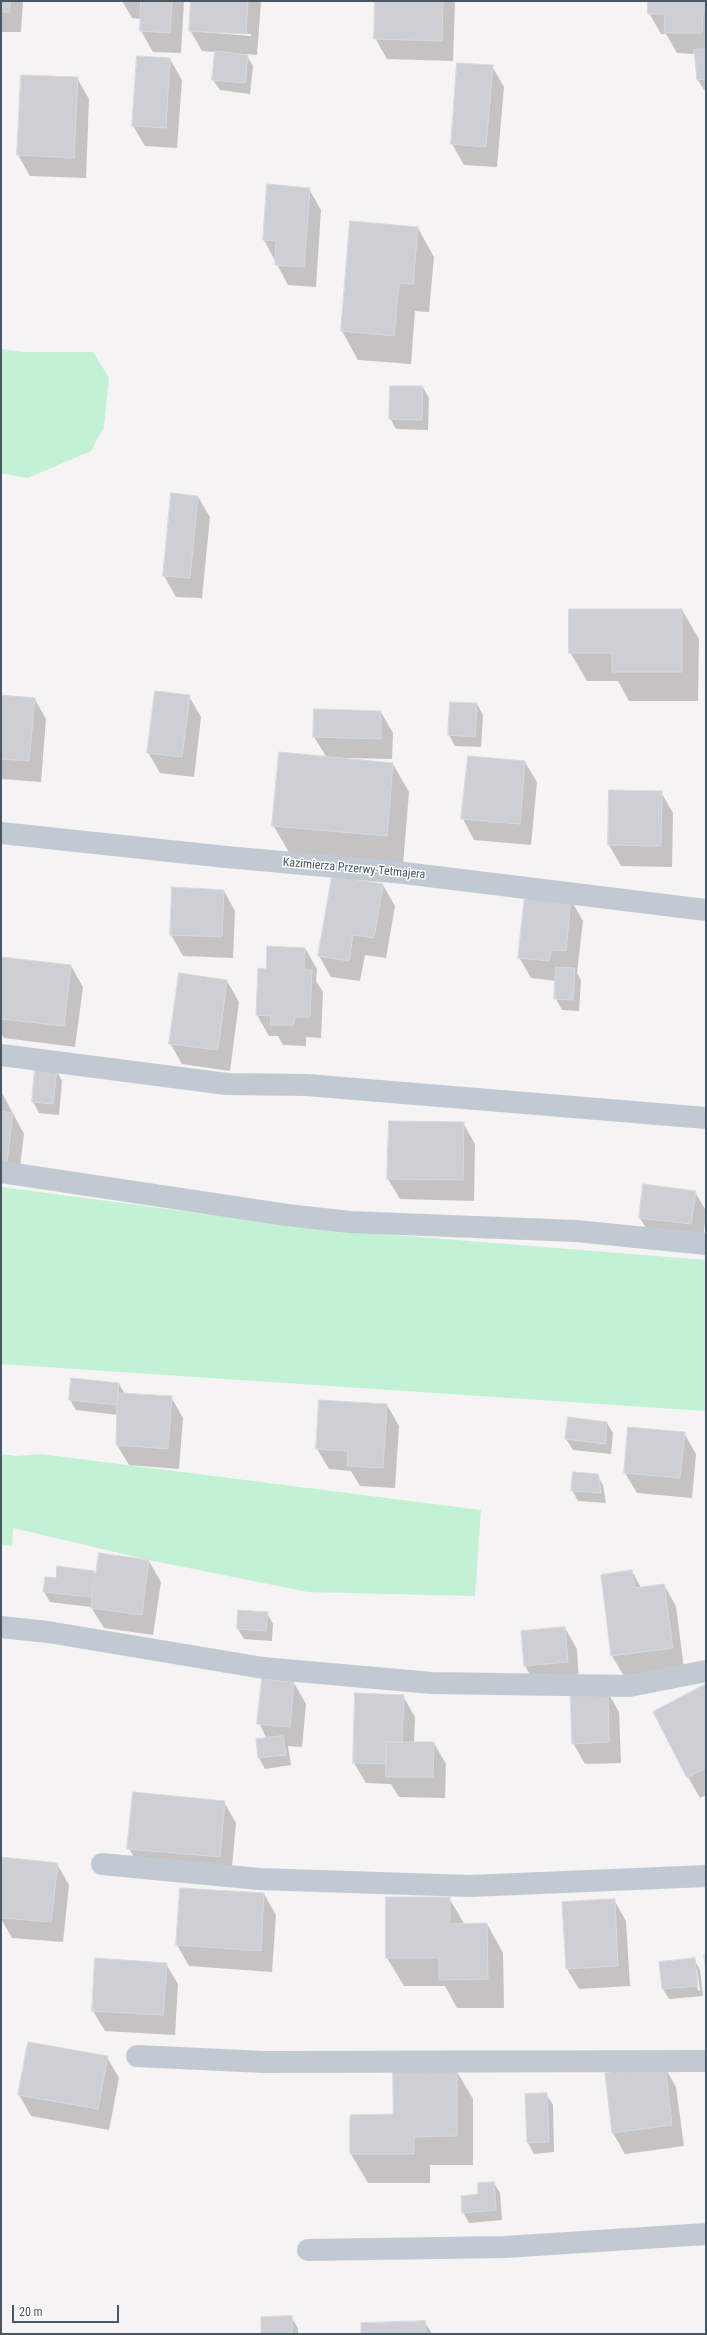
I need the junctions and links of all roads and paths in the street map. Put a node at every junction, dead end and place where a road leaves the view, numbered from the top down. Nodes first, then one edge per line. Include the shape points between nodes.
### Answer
1 (1, 833) edge
2 (706, 910) edge
3 (1, 1055) edge
4 (706, 1118) edge
5 (1, 1172) edge
6 (706, 1244) edge
7 (1, 1627) edge
8 (706, 1672) edge
9 (102, 1864) dead end
10 (706, 1876) edge
11 (137, 2056) dead end
12 (706, 2061) edge
13 (706, 2234) edge
14 (308, 2250) dead end

1 - 2 lane, Kazimierza Przerwy-Tetmajera via 404,873
3 - 4 lane via 227,1084 307,1085
5 - 6 lane via 286,1216 350,1222 576,1231
7 - 8 lane via 48,1632 263,1668 432,1683 629,1686
9 - 10 lane via 259,1879 470,1886
11 - 12 lane via 264,2062
13 - 14 lane via 505,2248

